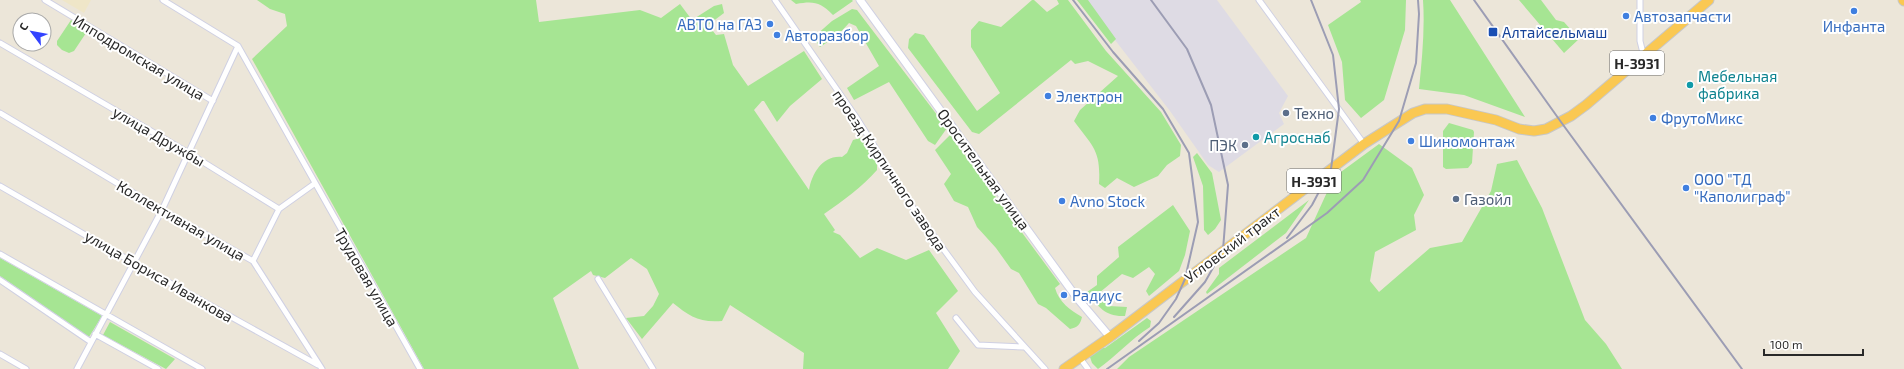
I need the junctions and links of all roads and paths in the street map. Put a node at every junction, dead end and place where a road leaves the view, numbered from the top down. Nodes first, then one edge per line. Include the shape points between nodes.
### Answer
1 (46, 0) edge
2 (163, 0) edge
3 (775, 0) edge
4 (860, 0) edge
5 (1259, 0) edge
6 (1640, 0) edge
7 (1709, 0) edge
8 (0, 43) edge
9 (238, 46) junction
10 (1644, 57) junction
11 (213, 101) junction
12 (0, 113) edge
13 (1364, 144) junction
14 (187, 152) junction
15 (314, 184) junction
16 (0, 186) edge
17 (280, 209) junction
18 (162, 210) junction
19 (0, 254) edge
20 (253, 261) junction
21 (134, 263) junction
22 (598, 279) dead end
23 (0, 280) edge
24 (107, 314) junction
25 (956, 318) dead end
26 (95, 334) junction
27 (1110, 336) junction
28 (91, 342) junction
29 (1024, 347) junction
30 (0, 354) edge
31 (1080, 358) junction
32 (320, 367) edge
33 (26, 369) edge
34 (76, 369) edge
35 (158, 369) edge
36 (202, 369) edge
37 (420, 369) edge
38 (653, 369) edge
39 (1045, 369) edge
40 (1064, 369) edge
41 (1088, 369) edge

1 - 11 street, Ипподромская улица
2 - 9 street
3 - 29 street, проезд Кирпичного завода via 858,120 910,205 975,292
4 - 27 main road, Оросительная улица via 1078,298
5 - 13 street
6 - 10 street via 1640,41
7 - 10 highway, Н-3931
8 - 14 street, улица Дружбы
9 - 11 street
9 - 15 street
10 - 13 highway, Угловский тракт / Н-3931 via 1586,105 1546,129 1519,129 1496,120 1447,109 1425,109 1399,121
11 - 14 street
12 - 18 street, Коллективная улица
13 - 27 highway, Угловский тракт / Н-3931
14 - 17 street, улица Дружбы
14 - 18 street
15 - 17 street
15 - 37 street, Трудовая улица
16 - 21 street, улица Бориса Иванкова
17 - 20 street
18 - 20 street, Коллективная улица
18 - 21 street
19 - 24 street
20 - 32 street, Коллективная улица
21 - 24 street
21 - 32 street, улица Бориса Иванкова
22 - 38 street
23 - 28 street
24 - 26 street
24 - 36 street
25 - 29 street via 978,345
26 - 28 street
26 - 35 street
27 - 31 highway, Угловский тракт / Н-3931
28 - 34 street
29 - 39 street, проезд Кирпичного завода
30 - 33 street
31 - 40 highway, Угловский тракт / Н-3931
31 - 41 street

